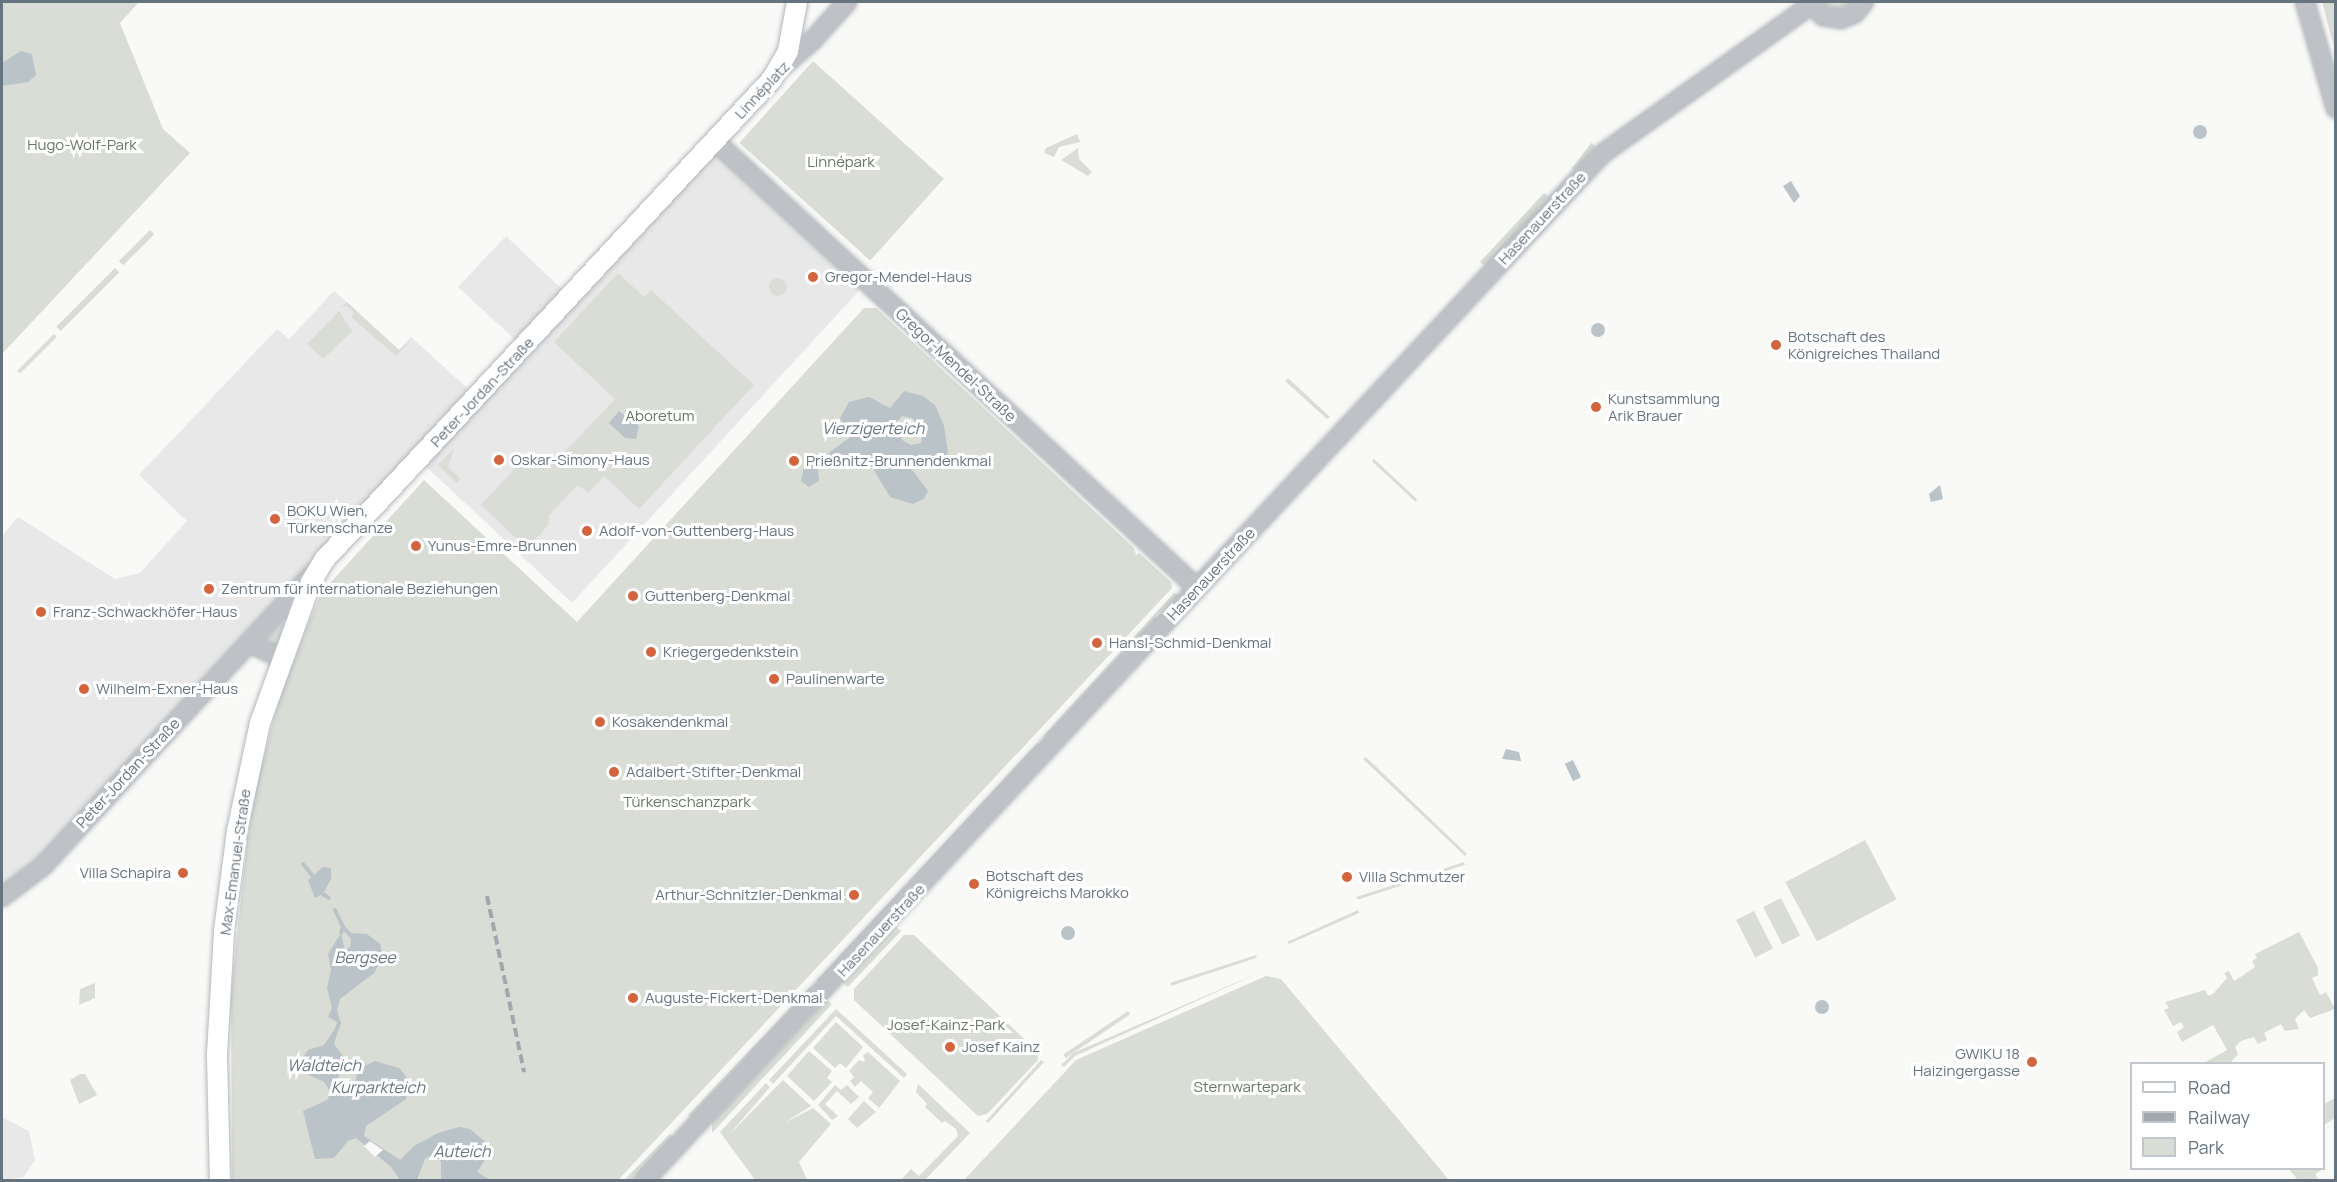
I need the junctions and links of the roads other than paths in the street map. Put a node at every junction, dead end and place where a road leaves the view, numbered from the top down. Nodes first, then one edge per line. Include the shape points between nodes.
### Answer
1 (796, 2) edge
2 (847, 2) edge
3 (1864, 2) edge
4 (2305, 2) edge
5 (1810, 3) edge
6 (772, 79) junction
7 (2336, 109) edge
8 (715, 141) junction
9 (325, 559) junction
10 (1197, 588) junction
11 (249, 643) junction
12 (281, 658) junction
13 (2, 897) edge
14 (220, 1180) edge
15 (645, 1180) edge

1 - 6 main road via 788,51
2 - 6 street, Linnéplatz
3 - 5 street via 1855,13 1840,19 1823,16
4 - 7 street
5 - 10 street, Hasenauerstraße via 1602,154
6 - 8 main road, Linnéplatz
8 - 9 main road, Peter-Jordan-Straße
8 - 10 street, Gregor-Mendel-Straße
9 - 11 street, Peter-Jordan-Straße
9 - 12 main road, Max-Emanuel-Straße via 306,593
10 - 15 street, Hasenauerstraße
11 - 12 street
11 - 13 street, Peter-Jordan-Straße via 43,866
12 - 14 main road, Max-Emanuel-Straße via 252,752 224,931 218,1054

